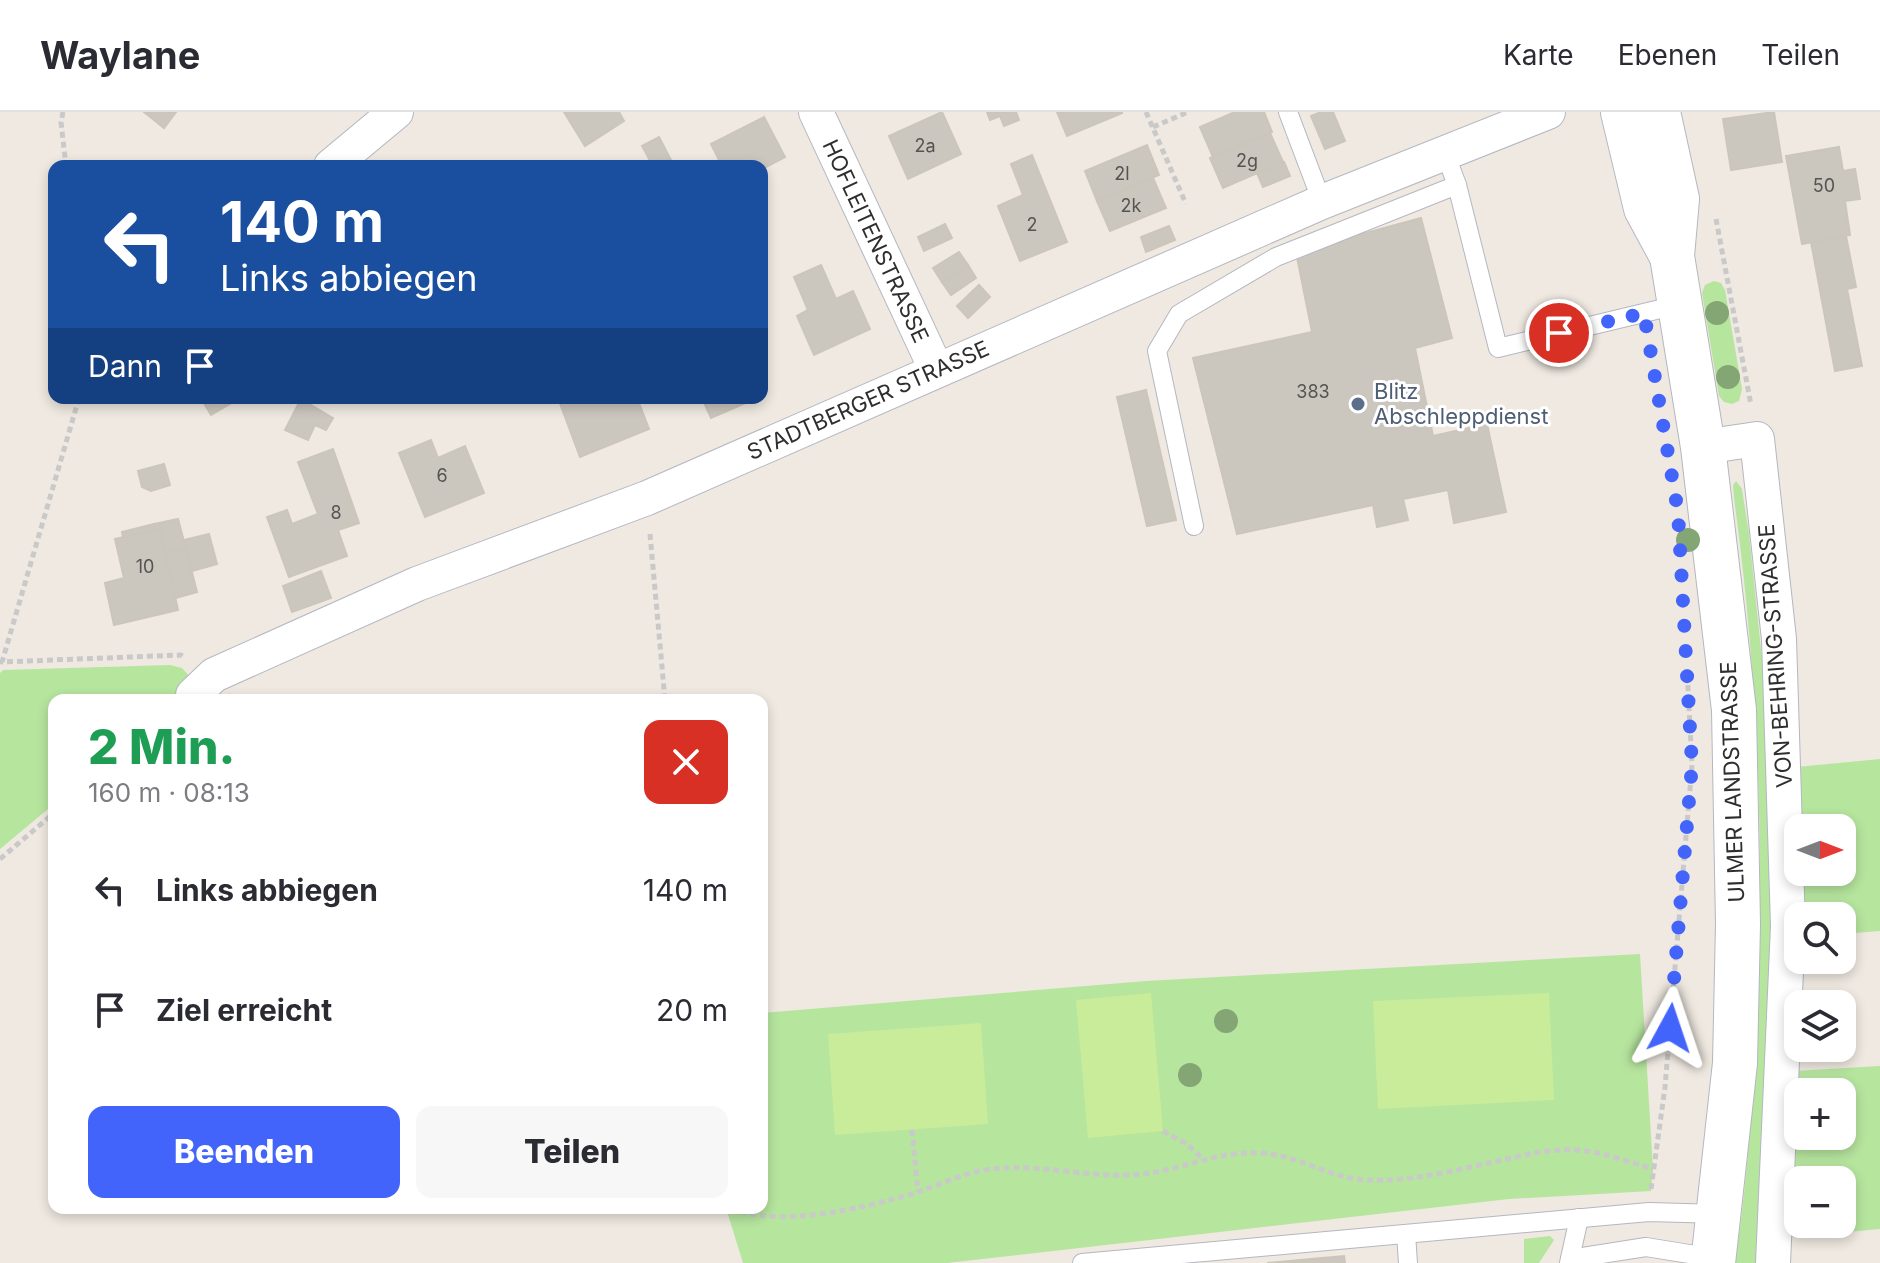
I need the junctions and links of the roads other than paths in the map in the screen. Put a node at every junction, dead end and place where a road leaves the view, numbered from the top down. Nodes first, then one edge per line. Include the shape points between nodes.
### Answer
1 (396, 112) edge
2 (816, 112) edge
3 (1288, 112) edge
4 (1548, 112) edge
5 (1623, 112) edge
6 (1658, 112) edge
7 (1445, 153) junction
8 (338, 160) edge
9 (1457, 185) junction
10 (1322, 202) junction
11 (1672, 256) junction
12 (1681, 304) junction
13 (936, 369) junction
14 (1703, 447) junction
15 (1194, 526) dead end
16 (203, 685) road end
17 (1720, 1214) junction
18 (1579, 1218) junction
19 (1406, 1234) junction
20 (1714, 1260) edge
21 (1570, 1261) edge
22 (1082, 1263) edge
23 (1408, 1263) edge
24 (1773, 1263) edge

1 - 8 street
2 - 13 street, HOFLEITENSTRASSE
3 - 10 lane
4 - 7 street, STADTBERGER STRASSE
5 - 11 street via 1646,208
6 - 11 street via 1677,199
7 - 9 lane
7 - 10 street, STADTBERGER STRASSE
9 - 12 lane via 1498,348
9 - 15 lane via 1276,257 1179,314 1157,351
10 - 13 street, STADTBERGER STRASSE
11 - 12 street, ULMER LANDSTRASSE
12 - 14 street, ULMER LANDSTRASSE
13 - 16 street, STADTBERGER STRASSE via 647,498 417,584
14 - 17 street, ULMER LANDSTRASSE via 1734,710 1735,1063
14 - 24 street, VON-BEHRING-STRASSE via 1757,439 1779,639 1788,926
17 - 18 lane via 1649,1212
17 - 20 street, ULMER LANDSTRASSE
18 - 19 lane
18 - 21 lane
19 - 22 lane
19 - 23 lane
20 - 21 lane via 1646,1247

